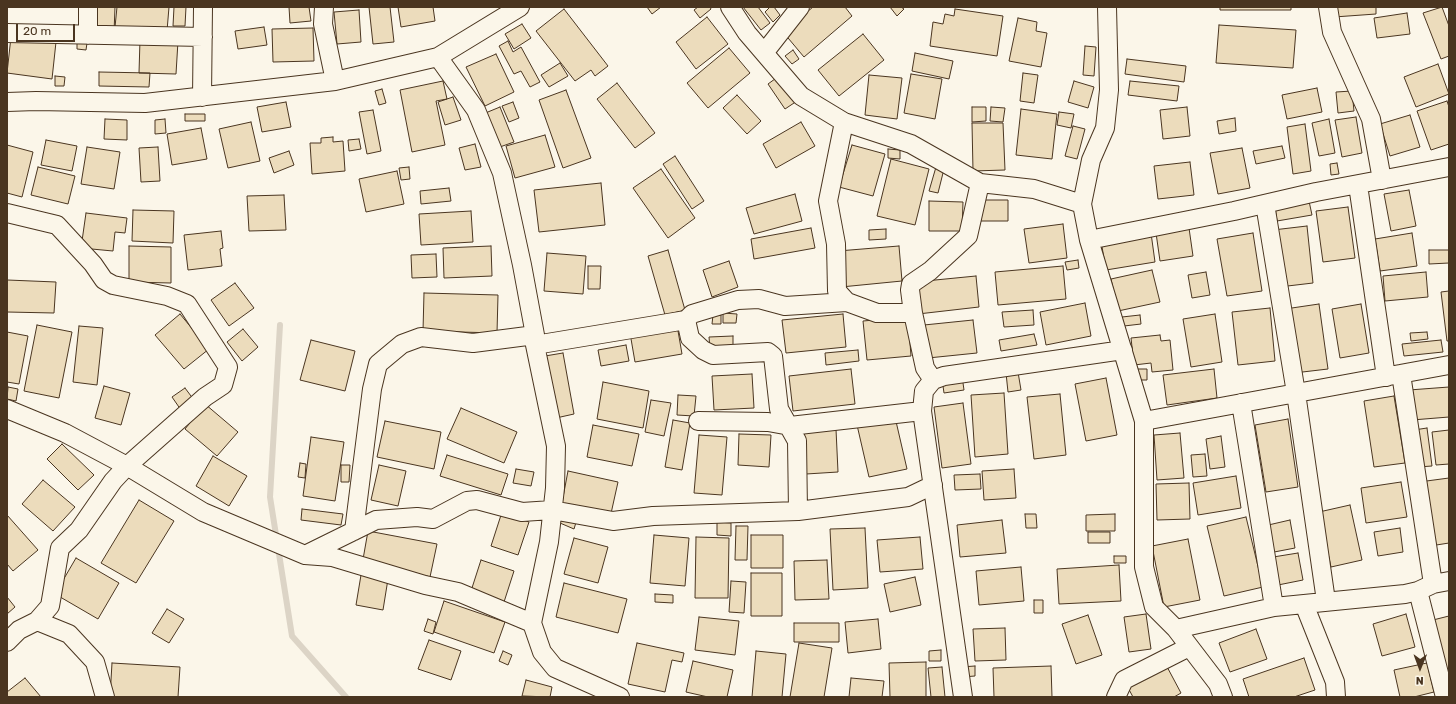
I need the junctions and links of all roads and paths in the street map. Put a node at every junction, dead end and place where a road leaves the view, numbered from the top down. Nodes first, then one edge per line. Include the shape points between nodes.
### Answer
1 (88, 7) edge
2 (203, 7) edge
3 (324, 7) edge
4 (520, 7) edge
5 (730, 7) edge
6 (800, 7) edge
7 (1328, 7) edge
8 (1105, 8) edge
9 (7, 33) edge
10 (88, 35) junction
11 (203, 37) junction
12 (764, 52) junction
13 (438, 57) junction
14 (335, 82) junction
15 (202, 97) junction
16 (7, 102) edge
17 (844, 122) junction
18 (1449, 167) edge
19 (1382, 180) junction
20 (980, 183) junction
21 (1358, 185) junction
22 (1082, 204) junction
23 (1265, 204) junction
24 (7, 213) edge
25 (1089, 240) junction
26 (848, 302) junction
27 (912, 312) junction
28 (686, 320) junction
29 (535, 340) junction
30 (1123, 350) junction
31 (1449, 365) edge
32 (1393, 375) junction
33 (933, 380) junction
34 (1296, 393) junction
35 (1241, 403) junction
36 (7, 409) edge
37 (922, 411) junction
38 (698, 420) dead end
39 (1144, 422) junction
40 (790, 426) junction
41 (127, 466) junction
42 (933, 485) junction
43 (552, 510) junction
44 (798, 511) junction
45 (354, 531) junction
46 (305, 555) junction
47 (1433, 585) edge
48 (1326, 602) junction
49 (1304, 604) junction
50 (1274, 607) junction
51 (37, 621) junction
52 (532, 623) junction
53 (1176, 629) junction
54 (7, 642) edge
55 (1189, 647) junction
56 (612, 696) edge
57 (105, 697) edge
58 (963, 697) edge
59 (1116, 697) edge
60 (1224, 697) edge
61 (1336, 697) edge
62 (1445, 697) edge

1 - 10 street
2 - 11 street
3 - 14 street via 324,24
4 - 13 street
5 - 12 street via 747,33
6 - 12 street
7 - 19 street via 1332,32 1371,119
8 - 22 street via 1109,90 1105,128 1091,160
9 - 10 street
10 - 11 street
11 - 15 street
12 - 17 street via 801,96
13 - 14 street
13 - 29 street via 476,110 502,173
14 - 15 street
15 - 16 street via 145,103
17 - 20 street via 911,144
17 - 26 street via 828,200 836,244 837,291
18 - 19 street
19 - 21 street
20 - 22 street via 1034,189
20 - 27 street via 968,236 930,271 911,284
21 - 23 street
21 - 32 street
22 - 25 street
23 - 25 street
23 - 34 street
24 - 41 street via 57,225 93,264 104,280 113,285 167,296 187,304 228,367 223,385 205,397
25 - 30 street
26 - 27 street via 877,313
26 - 28 street via 785,306 759,299 738,300 692,314
27 - 33 street via 926,368
28 - 29 street
28 - 40 street via 690,338 713,355 768,352 773,356 779,409
29 - 43 street via 556,446
29 - 45 street via 473,343 421,337 402,344 378,364 372,388
30 - 33 street via 944,376
30 - 39 street
31 - 32 street
32 - 34 street
32 - 47 street
33 - 37 street via 924,391
34 - 35 street
34 - 48 street
35 - 39 street
35 - 50 street
36 - 41 street via 65,433
37 - 40 street
37 - 42 street
38 - 40 street via 768,422
39 - 53 street via 1144,567 1154,607
40 - 44 street via 797,441
41 - 46 street via 203,512
41 - 51 street via 113,481 79,530 60,548 50,606
42 - 44 street via 908,497
42 - 58 street
43 - 44 street via 613,521 653,516
43 - 45 street via 522,512 477,500 467,501 433,519 417,517 376,520
43 - 52 street via 549,542
45 - 46 street
46 - 52 street via 332,558 458,592
47 - 48 street
47 - 62 street
48 - 49 street
49 - 50 street
49 - 61 street via 1335,682
50 - 53 street
51 - 54 street via 19,630
51 - 57 street via 69,634 95,662
52 - 56 street via 542,652 555,668
53 - 55 street
55 - 59 street via 1124,680
55 - 60 street via 1218,684

